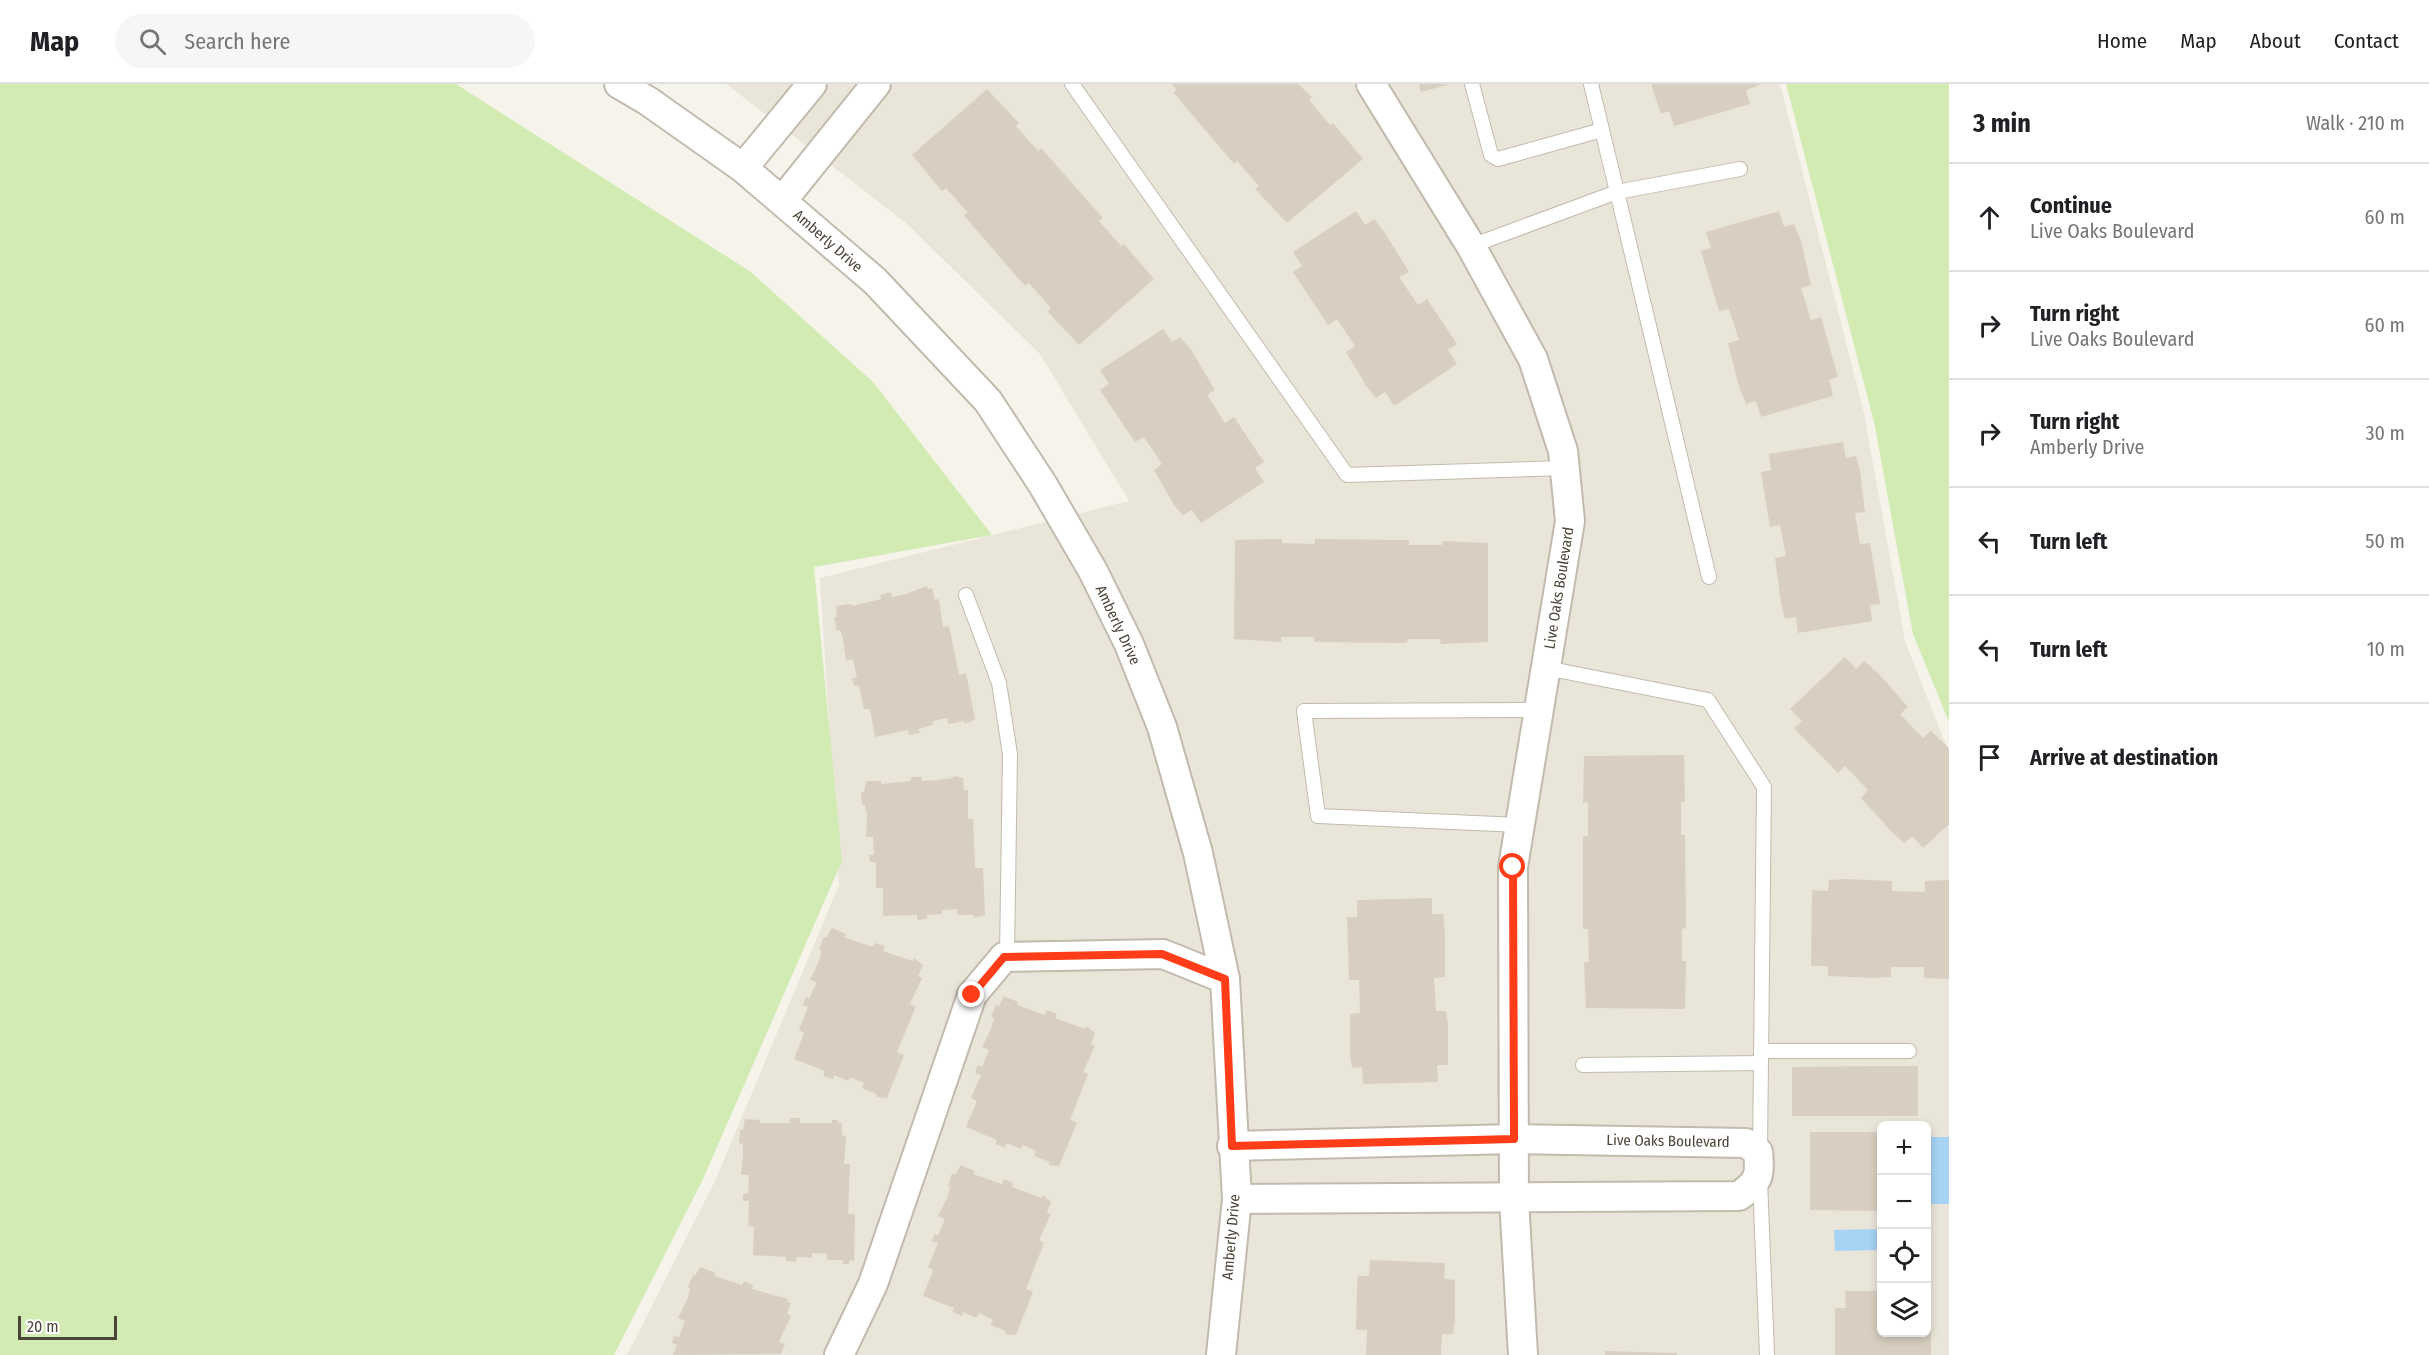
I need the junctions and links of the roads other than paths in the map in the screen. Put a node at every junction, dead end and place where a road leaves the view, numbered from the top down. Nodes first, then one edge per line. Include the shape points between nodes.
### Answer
1 (619, 84) edge
2 (812, 84) edge
3 (876, 84) edge
4 (1072, 84) edge
5 (1371, 84) edge
6 (1472, 84) edge
7 (1591, 84) edge
8 (1602, 129) junction
9 (743, 168) junction
10 (1740, 169) dead end
11 (1617, 192) junction
12 (782, 201) junction
13 (1471, 246) junction
14 (1565, 468) junction
15 (1709, 577) dead end
16 (966, 595) dead end
17 (1546, 668) junction
18 (1539, 710) junction
19 (1520, 825) junction
20 (1007, 957) junction
21 (1225, 979) junction
22 (1909, 1052) dead end
23 (1761, 1057) junction
24 (1583, 1065) dead end
25 (1514, 1139) junction
26 (1232, 1146) junction
27 (1760, 1168) junction
28 (1237, 1199) junction
29 (1514, 1199) junction
30 (839, 1355) edge
31 (1221, 1355) edge
32 (1524, 1355) edge
33 (1767, 1355) edge

1 - 9 street, Amberly Drive via 648,100
2 - 9 street
3 - 12 street
4 - 14 lane via 1347,475
5 - 13 street, Live Oaks Boulevard
6 - 8 lane via 1491,155 1498,159
7 - 8 lane
8 - 11 lane
9 - 12 street, Amberly Drive
10 - 11 lane
11 - 13 lane
11 - 15 lane
12 - 21 street, Amberly Drive via 875,281 988,401 1043,484 1093,571 1129,644 1162,727 1198,853
13 - 14 street, Live Oaks Boulevard via 1533,359
14 - 17 street, Live Oaks Boulevard via 1570,521
16 - 20 lane via 999,683 1010,754
17 - 18 street, Live Oaks Boulevard
17 - 23 lane via 1708,700 1764,787
18 - 19 street, Live Oaks Boulevard
18 - 19 lane via 1304,711 1318,816
19 - 25 street, Live Oaks Boulevard via 1513,867
20 - 21 street via 1162,954
20 - 30 street via 972,995 873,1284
21 - 26 street, Amberly Drive
22 - 23 lane
23 - 24 lane
23 - 27 lane
25 - 26 street, Live Oaks Boulevard
25 - 27 street, Live Oaks Boulevard via 1746,1143 1758,1152
25 - 29 street, Live Oaks Boulevard
26 - 28 street, Amberly Drive
27 - 29 street via 1755,1184 1739,1196
27 - 33 lane
28 - 29 street
28 - 31 street, Amberly Drive
29 - 32 street, Live Oaks Boulevard

